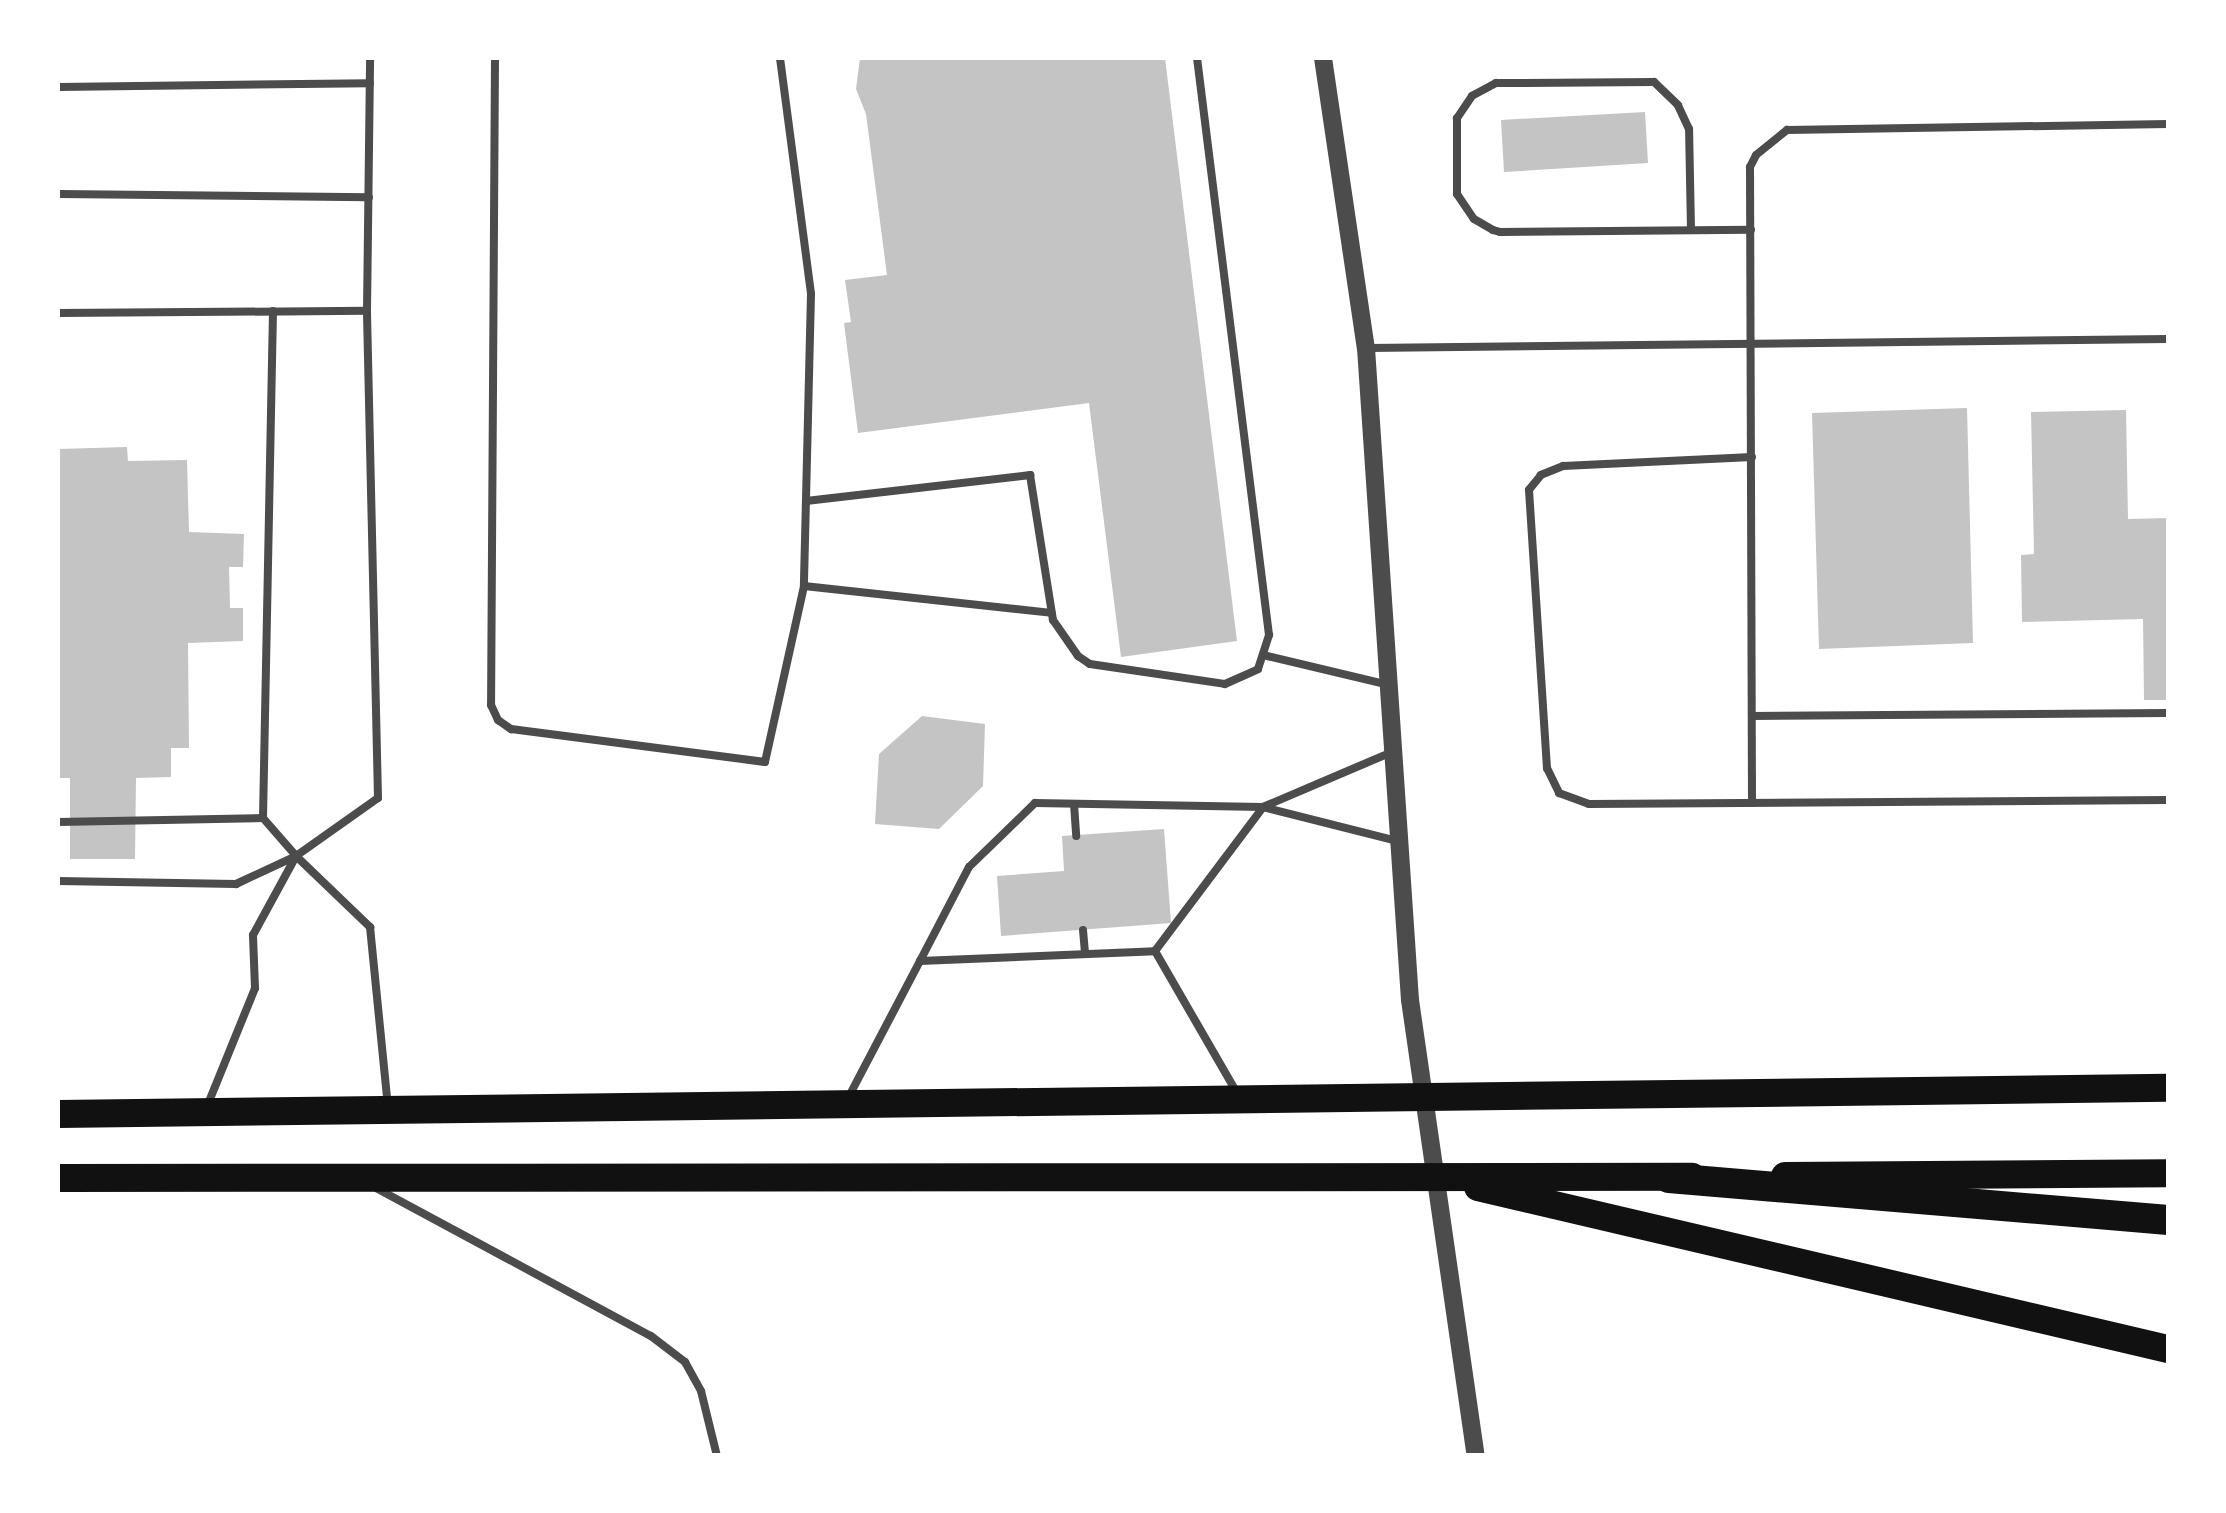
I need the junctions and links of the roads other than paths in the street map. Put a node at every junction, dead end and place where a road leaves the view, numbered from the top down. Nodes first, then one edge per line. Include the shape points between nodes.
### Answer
1 (370, 58) edge
2 (494, 58) edge
3 (780, 58) edge
4 (1196, 58) edge
5 (1323, 58) edge
6 (370, 83) junction
7 (58, 87) edge
8 (2168, 124) edge
9 (58, 194) edge
10 (368, 197) junction
11 (1691, 230) junction
12 (1750, 230) junction
13 (274, 311) junction
14 (368, 311) junction
15 (58, 312) edge
16 (2168, 339) edge
17 (1751, 342) junction
18 (1366, 348) junction
19 (1752, 457) junction
20 (806, 500) junction
21 (804, 586) junction
22 (1052, 613) junction
23 (1267, 656) junction
24 (1391, 686) junction
25 (2168, 713) edge
26 (1752, 716) junction
27 (1397, 750) junction
28 (2168, 800) edge
29 (1752, 803) junction
30 (1074, 804) junction
31 (1262, 808) junction
32 (263, 818) junction
33 (58, 822) edge
34 (1076, 836) dead end
35 (1402, 842) junction
36 (296, 856) junction
37 (58, 880) edge
38 (1083, 930) dead end
39 (1156, 952) junction
40 (1085, 954) junction
41 (920, 961) junction
42 (2168, 1088) edge
43 (1424, 1094) junction
44 (1240, 1097) junction
45 (846, 1101) junction
46 (389, 1110) junction
47 (204, 1113) junction
48 (58, 1114) edge
49 (2168, 1173) edge
50 (1438, 1176) junction
51 (58, 1178) edge
52 (359, 1178) junction
53 (1670, 1178) junction
54 (2168, 1220) edge
55 (2168, 1349) edge
56 (716, 1456) edge
57 (1476, 1456) edge

1 - 6 lane
2 - 21 lane via 494,716 511,729 765,762
3 - 20 lane via 812,294
4 - 23 lane via 1270,635
5 - 18 street
6 - 7 lane
6 - 10 lane
8 - 12 lane via 1786,130 1764,144 1750,168
9 - 10 lane
10 - 14 lane
11 - 11 lane via 1500,232 1474,219 1457,194 1460,112 1477,91 1496,83 1654,82 1678,105 1690,137
11 - 12 lane
12 - 17 lane
13 - 14 lane
13 - 15 lane
13 - 32 lane
14 - 36 lane via 378,798
16 - 17 lane
17 - 18 lane
17 - 19 lane
18 - 24 street
19 - 26 lane
19 - 29 lane via 1558,467 1540,475 1526,504 1548,768 1556,789 1584,804
20 - 21 lane
20 - 22 lane via 1030,475
21 - 22 lane
22 - 23 lane via 1067,646 1090,664 1225,684 1250,676
23 - 24 lane
24 - 27 street
25 - 26 lane
26 - 29 lane
27 - 31 lane
27 - 35 street
28 - 29 lane
30 - 31 lane
30 - 34 lane
30 - 41 lane via 1034,803 968,867
31 - 35 lane
31 - 39 lane
32 - 33 lane
32 - 36 lane
35 - 43 street via 1410,1000
36 - 37 lane via 236,884
36 - 46 lane via 370,927
36 - 47 lane via 254,935 255,988
38 - 40 lane
39 - 40 lane
39 - 44 lane
40 - 41 lane
41 - 45 lane
42 - 43 highway
43 - 44 highway
43 - 50 street
44 - 45 highway
45 - 46 highway
46 - 47 highway
47 - 48 highway
49 - 53 highway
50 - 52 highway
50 - 53 highway
50 - 55 highway via 1676,1238
50 - 57 street
51 - 52 highway
52 - 56 lane via 651,1336 685,1362 701,1391
53 - 54 highway

